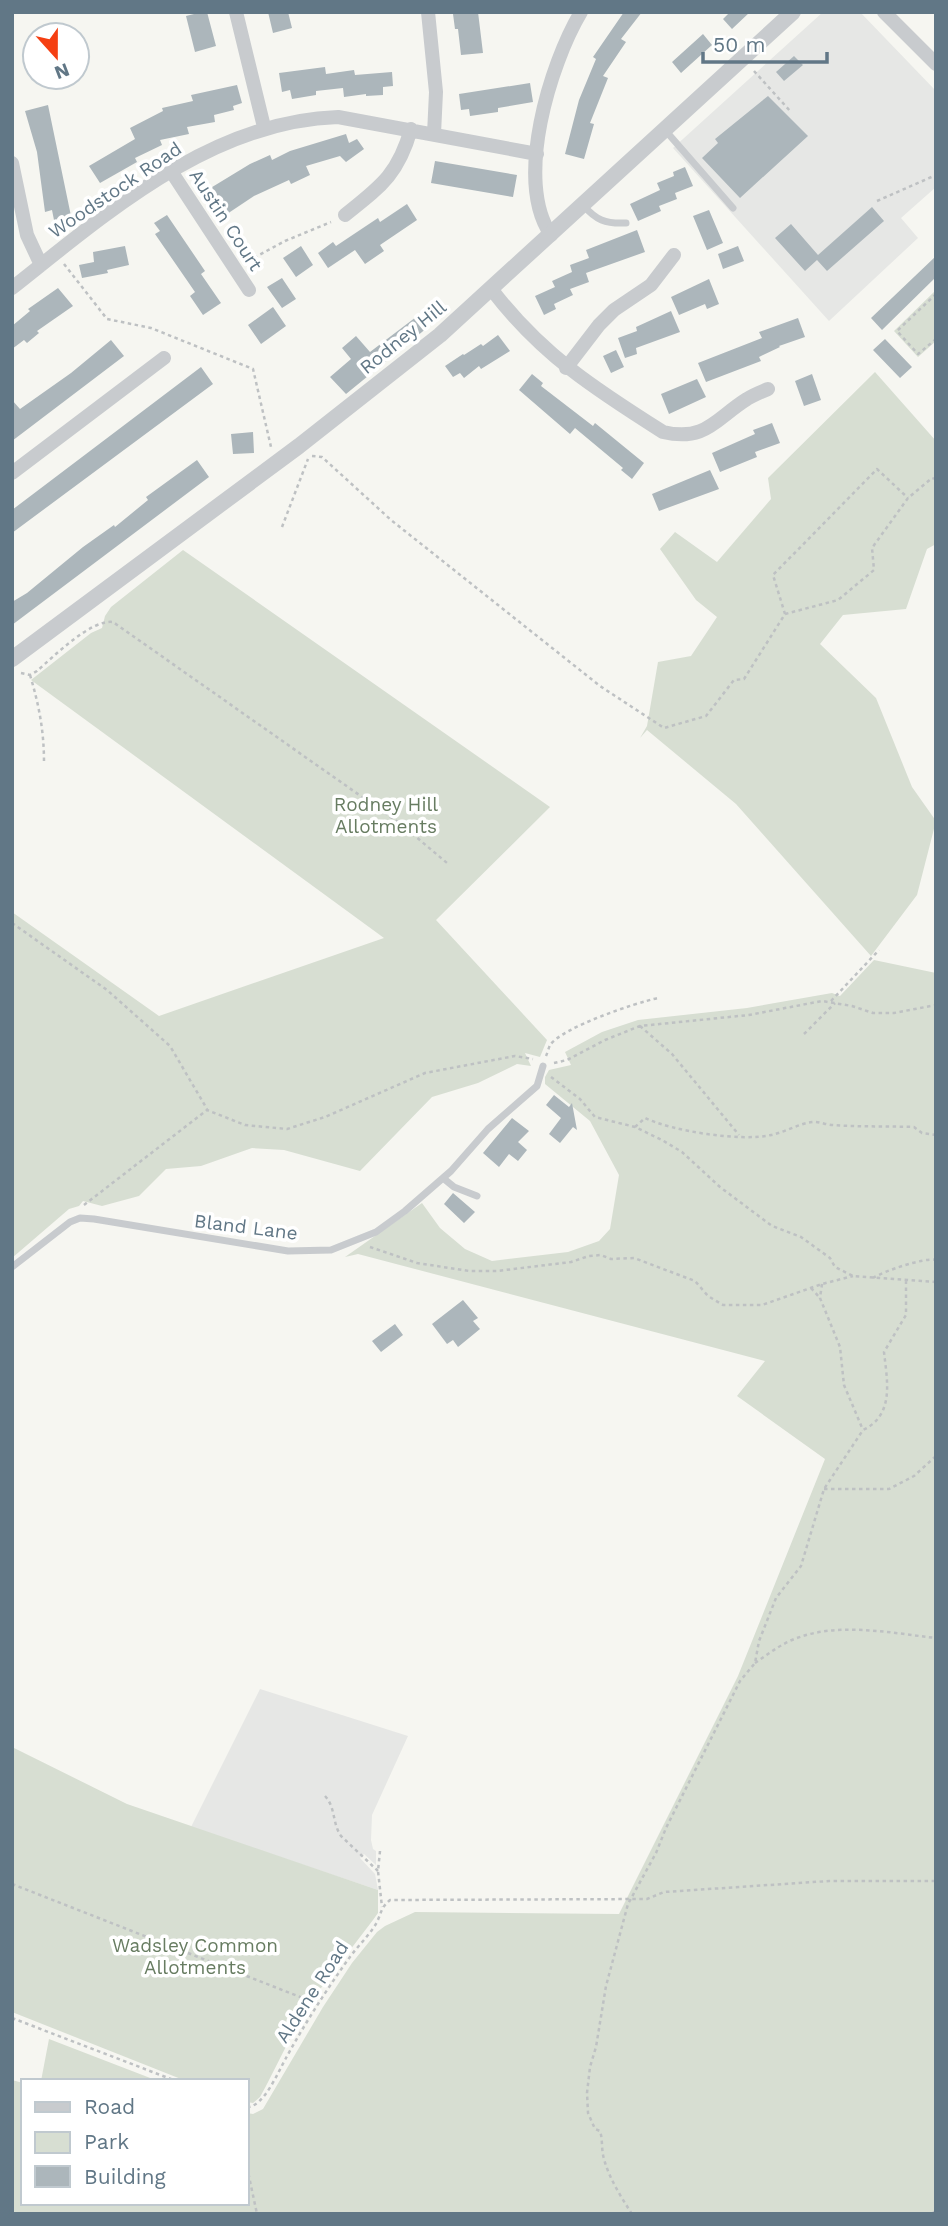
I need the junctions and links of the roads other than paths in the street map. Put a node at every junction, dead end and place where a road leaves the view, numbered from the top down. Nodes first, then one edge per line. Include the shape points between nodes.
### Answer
1 (236, 12) edge
2 (428, 12) edge
3 (581, 12) edge
4 (793, 12) edge
5 (884, 12) edge
6 (936, 64) edge
7 (264, 128) junction
8 (411, 129) junction
9 (665, 130) junction
10 (435, 134) junction
11 (537, 154) junction
12 (12, 163) edge
13 (171, 171) junction
14 (583, 205) junction
15 (733, 208) dead end
16 (345, 215) road end
17 (625, 223) dead end
18 (551, 235) junction
19 (674, 255) dead end
20 (41, 265) junction
21 (12, 288) edge
22 (248, 290) dead end
23 (492, 290) junction
24 (164, 358) dead end
25 (566, 368) junction
26 (768, 390) dead end
27 (12, 473) edge
28 (14, 665) edge
29 (543, 1066) road end
30 (443, 1178) junction
31 (477, 1196) dead end
32 (12, 1267) edge

1 - 7 street
2 - 10 street
3 - 11 street via 553,75
4 - 9 street, Rodney Hill
5 - 6 street
7 - 8 street, Woodstock Road via 313,117 338,117
7 - 13 street, Woodstock Road via 208,150
8 - 10 street, Woodstock Road
8 - 16 street via 406,149 386,182
9 - 14 street, Rodney Hill
9 - 15 lane
10 - 11 street, Woodstock Road
11 - 18 street via 537,200 542,222
12 - 20 street via 27,235
13 - 20 street, Woodstock Road
13 - 22 street, Austin Court
14 - 17 lane via 600,221
14 - 18 street, Rodney Hill
18 - 23 street, Rodney Hill
19 - 25 street via 651,285 614,310
20 - 21 street, Woodstock Road
23 - 25 street via 526,331
23 - 28 street, Rodney Hill via 420,352
24 - 27 street
25 - 26 street via 663,432 678,435 708,429 748,398
29 - 30 lane, Bland Lane via 537,1086 488,1129
30 - 31 lane
30 - 32 lane, Bland Lane via 376,1232 331,1250 288,1251 79,1218

